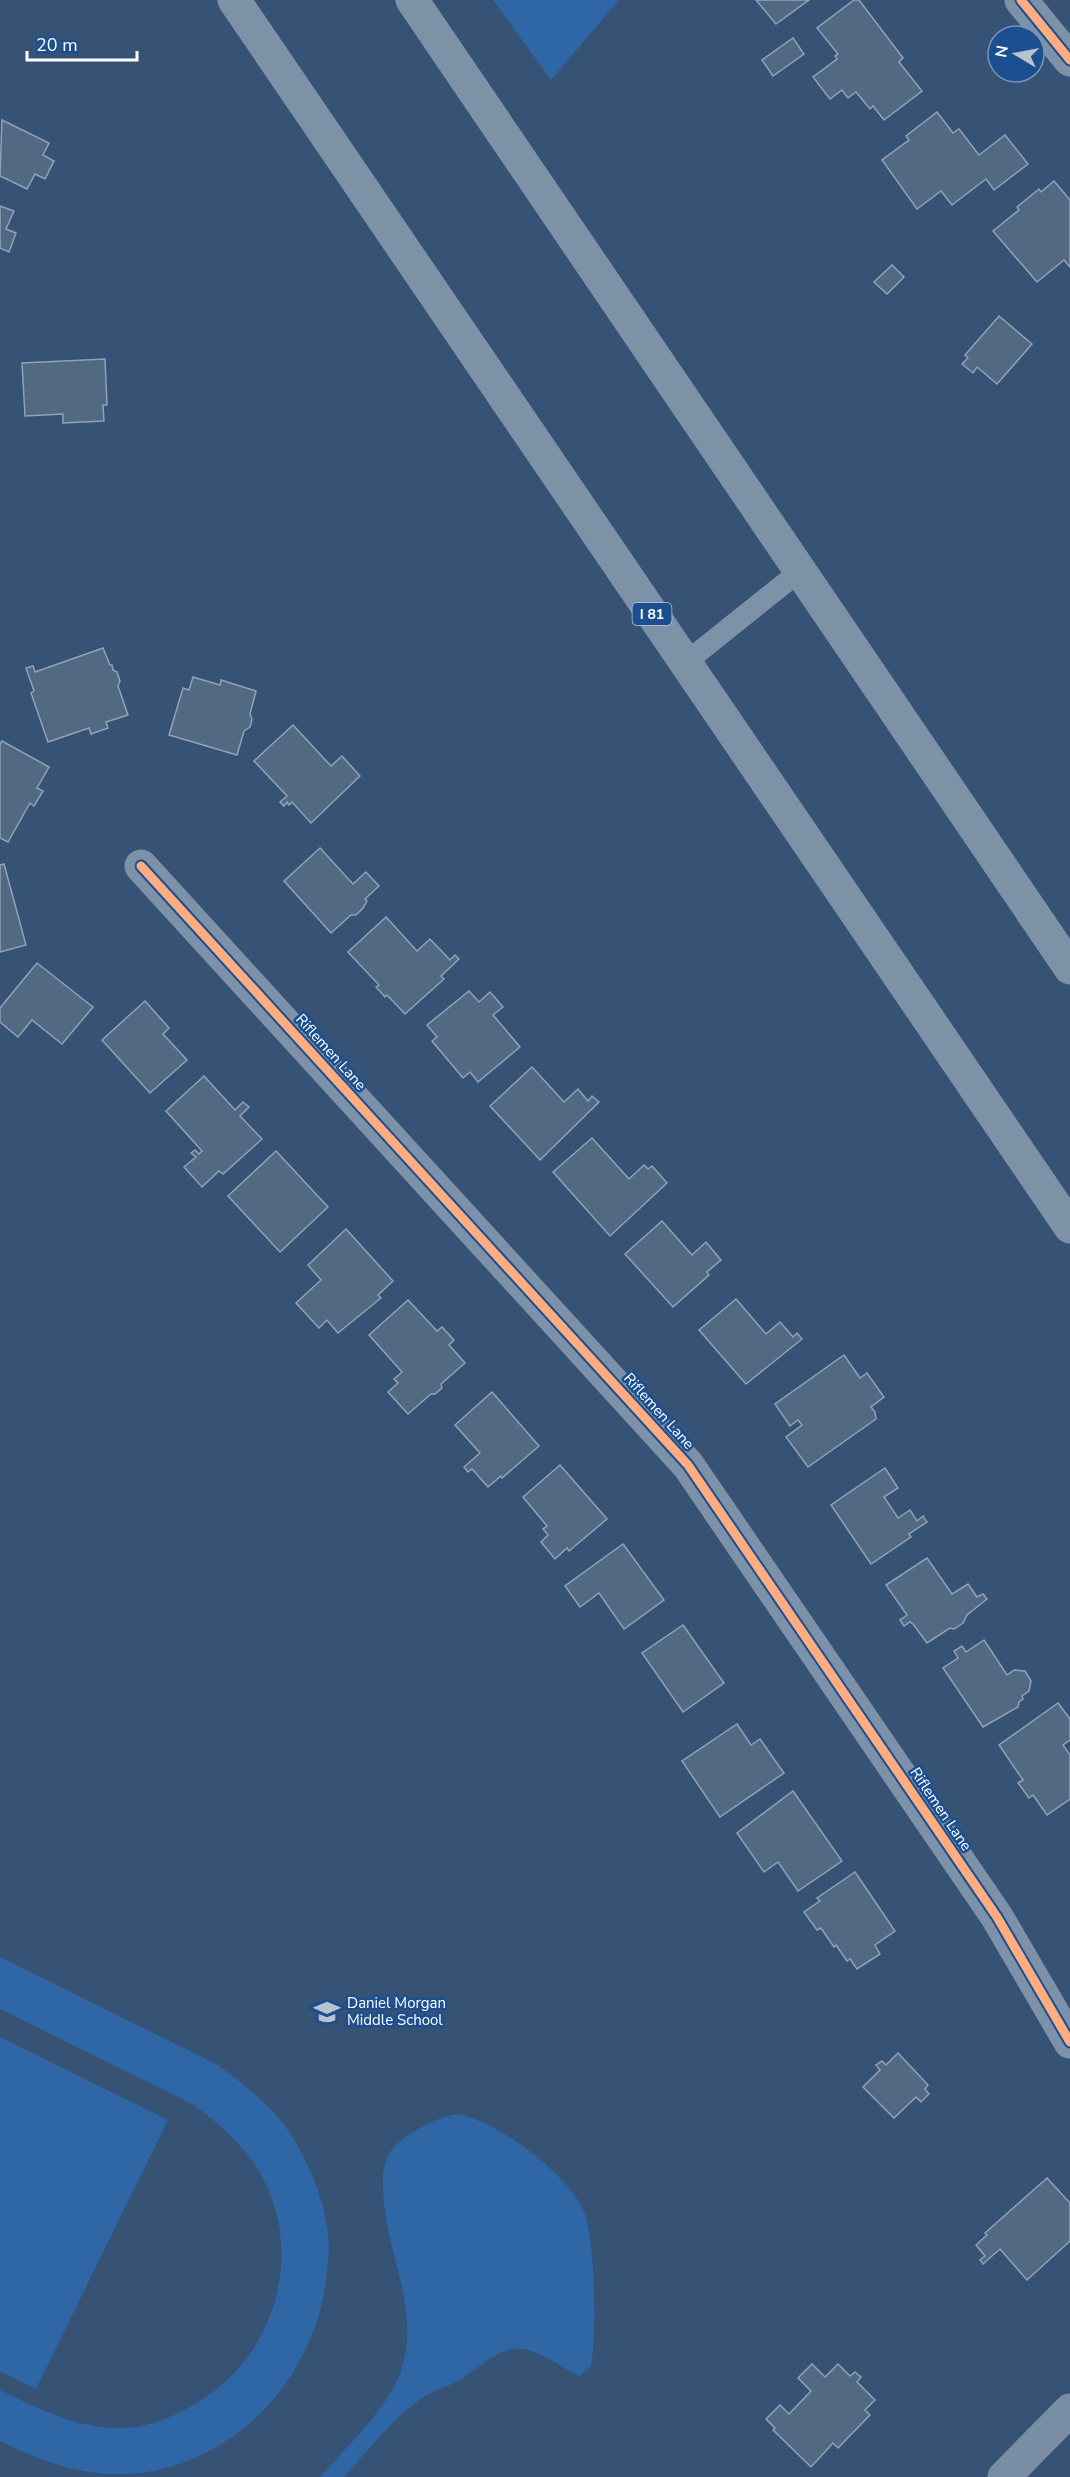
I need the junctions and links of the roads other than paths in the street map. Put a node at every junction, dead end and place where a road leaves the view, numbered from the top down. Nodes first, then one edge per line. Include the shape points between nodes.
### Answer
1 (234, 0) edge
2 (412, 0) edge
3 (1021, 0) edge
4 (1068, 52) edge
5 (800, 571) junction
6 (685, 663) junction
7 (141, 866) dead end
8 (1070, 968) edge
9 (1070, 1227) edge
10 (1070, 2042) edge
11 (1070, 2410) edge
12 (1004, 2477) edge

1 - 6 highway, I 81
2 - 5 highway
3 - 4 street
5 - 6 lane
5 - 8 highway
6 - 9 highway, I 81
7 - 10 street, Riflemen Lane via 688,1465 997,1917
11 - 12 main road

